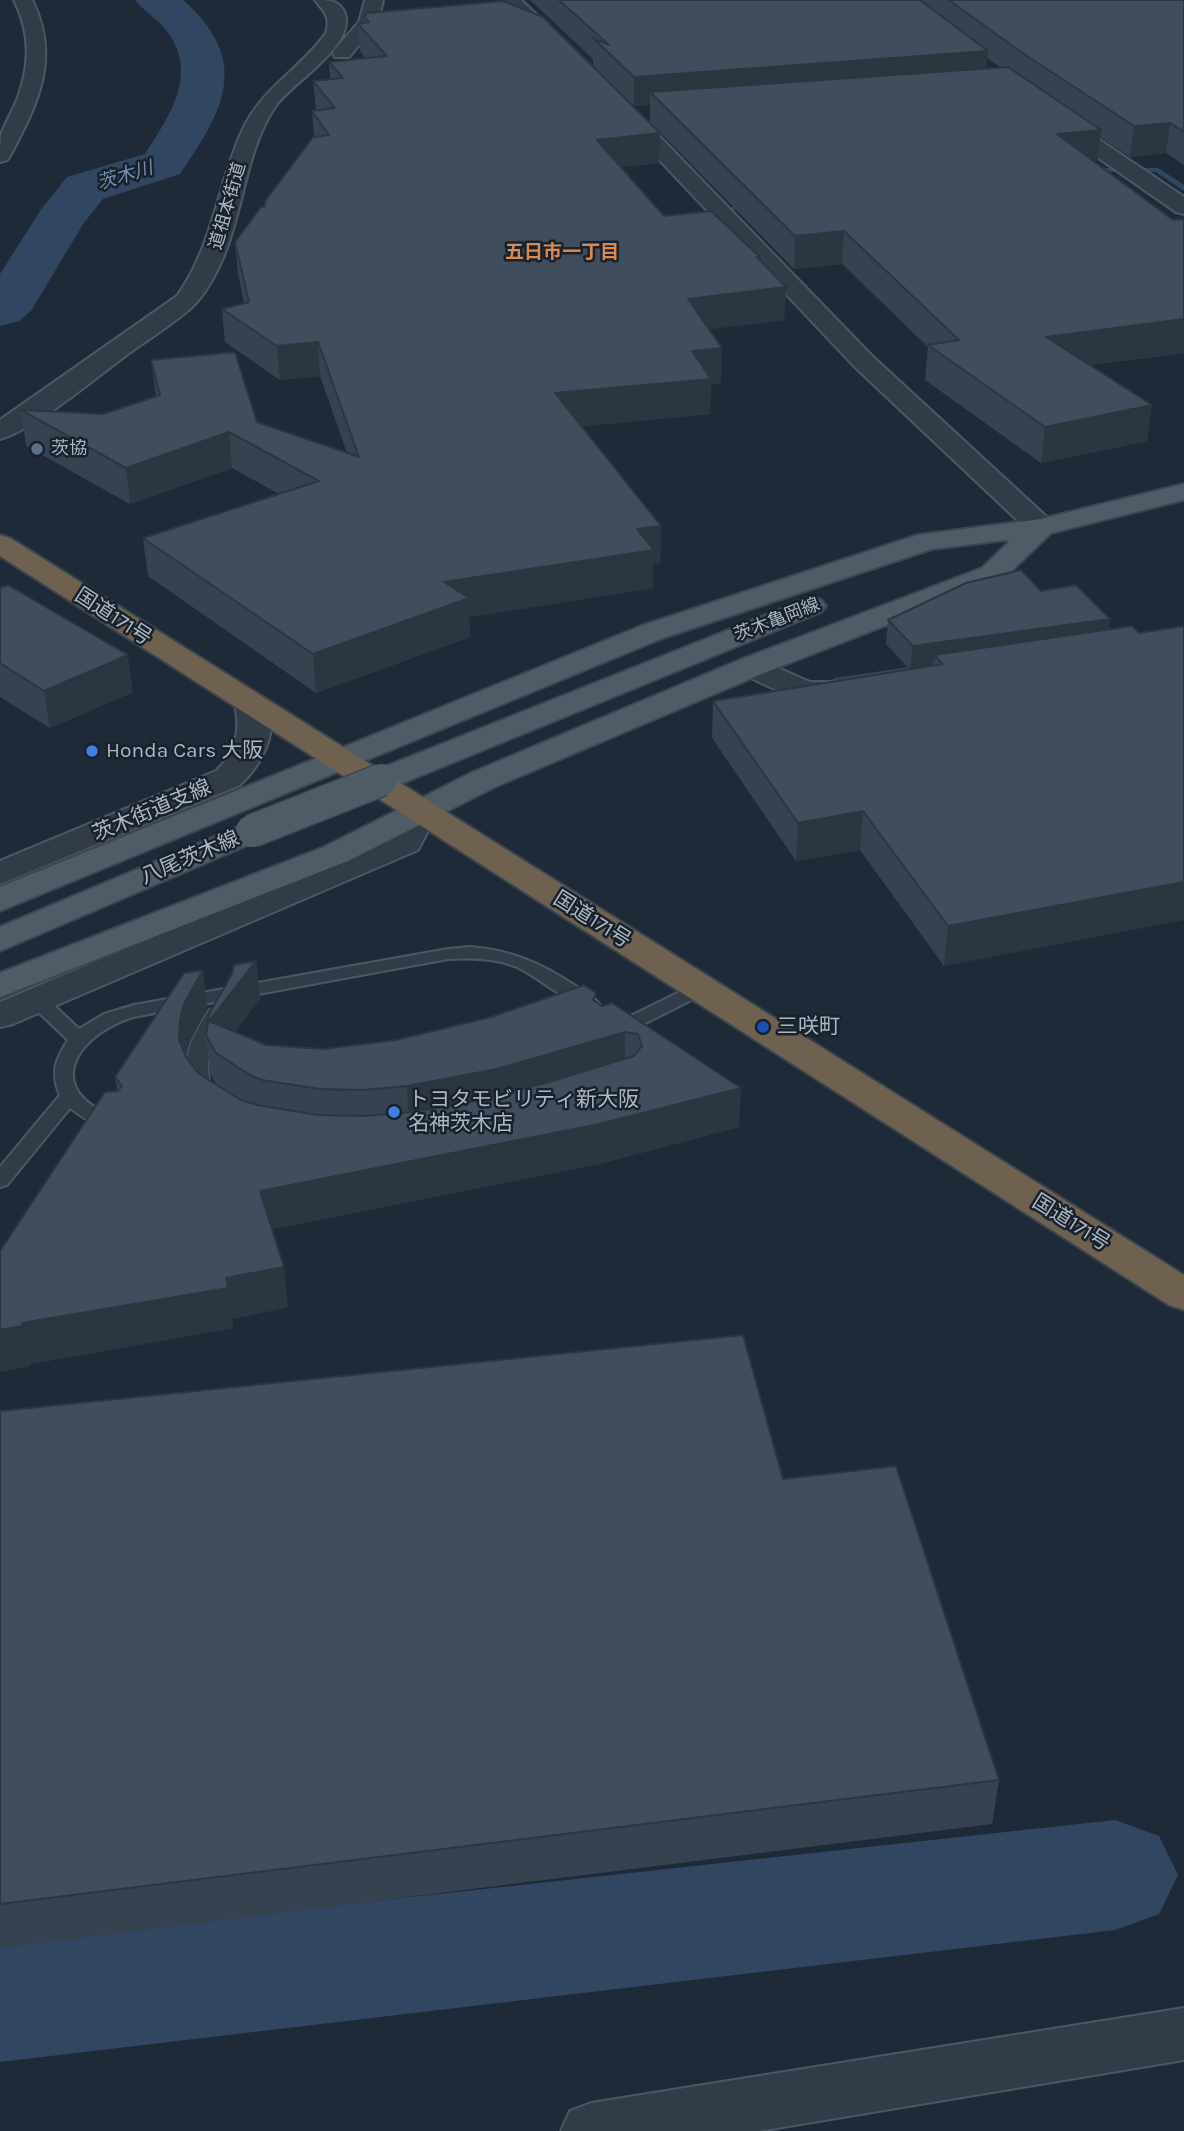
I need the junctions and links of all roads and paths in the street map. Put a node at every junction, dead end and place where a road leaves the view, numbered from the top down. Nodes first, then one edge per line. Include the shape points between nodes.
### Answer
1 (324, 0) edge
2 (374, 0) edge
3 (512, 0) edge
4 (20, 4) edge
5 (569, 57) edge
6 (274, 96) junction
7 (608, 96) edge
8 (1042, 110) edge
9 (655, 113) edge
10 (628, 115) junction
11 (0, 156) edge
12 (1184, 207) edge
13 (0, 431) edge
14 (1184, 492) edge
15 (1041, 527) junction
16 (0, 544) edge
17 (753, 666) junction
18 (873, 687) edge
19 (251, 705) junction
20 (340, 760) junction
21 (381, 780) joint
22 (421, 811) junction
23 (0, 874) edge
24 (0, 900) edge
25 (0, 940) edge
26 (0, 986) edge
27 (700, 988) junction
28 (230, 999) junction
29 (37, 1000) junction
30 (0, 1016) edge
31 (623, 1028) junction
32 (603, 1036) edge
33 (79, 1039) junction
34 (69, 1097) junction
35 (218, 1108) edge
36 (116, 1124) edge
37 (0, 1180) edge
38 (1184, 1295) edge
39 (1184, 2034) edge
40 (591, 2131) edge

1 - 6 street, 道祖本街道 via 334,8 338,26 330,40
2 - 6 street via 369,21 310,87
3 - 5 street
4 - 11 street via 33,18 38,48 30,94
6 - 13 street, 道祖本街道 via 264,107 243,157 219,244 198,286 185,301
7 - 10 street
8 - 12 street
9 - 10 street
10 - 15 street via 863,361
14 - 15 main road, 茨木亀岡線
15 - 17 main road via 992,574
15 - 20 main road via 928,541 665,628
15 - 21 main road, 茨木亀岡線 via 790,613
16 - 19 highway, 国道171号
17 - 18 street via 820,695
17 - 22 main road via 485,779
19 - 20 highway, 国道171号
19 - 23 street, 茨木街道支線 via 256,723 253,743 228,778
20 - 22 highway, 国道171号
20 - 24 main road
21 - 25 main road, 八尾茨木線, bridge
22 - 26 main road via 325,859
22 - 27 highway, 国道171号
22 - 29 street via 406,843
27 - 31 lane
27 - 38 highway, 国道171号
28 - 31 lane via 448,954 491,953 540,970
28 - 33 lane via 150,1007 116,1016
28 - 35 lane, bridge via 193,1063 201,1090
29 - 30 street
29 - 33 lane
31 - 32 lane
33 - 34 lane via 64,1062
34 - 36 lane via 92,1115
34 - 37 lane
39 - 40 street

